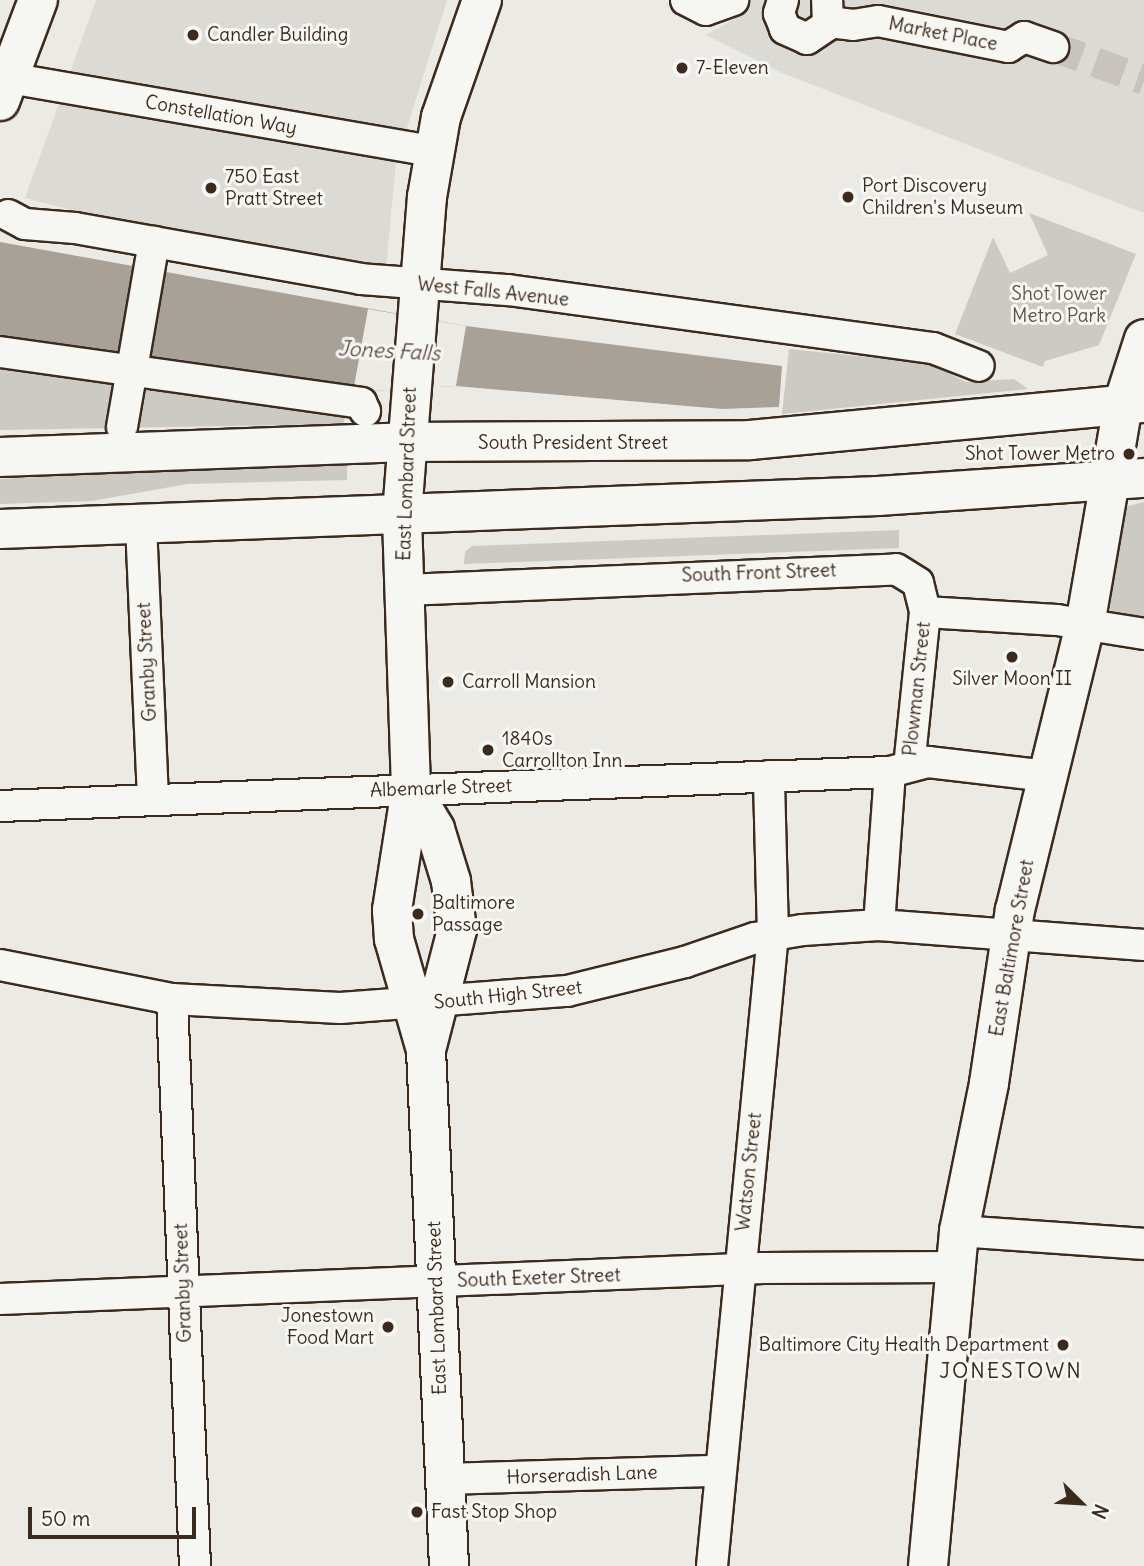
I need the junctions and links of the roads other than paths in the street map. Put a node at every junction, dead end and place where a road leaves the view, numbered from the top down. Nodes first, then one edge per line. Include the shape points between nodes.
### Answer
1 (38, 0) edge
2 (482, 0) edge
3 (686, 0) edge
4 (733, 0) edge
5 (783, 0) edge
6 (828, 11) edge
7 (1053, 47) tunnel mouth
8 (4, 90) edge
9 (433, 151) junction
10 (8, 215) dead end
11 (152, 253) junction
12 (418, 300) junction
13 (1144, 338) edge
14 (0, 352) edge
15 (979, 366) dead end
16 (131, 371) junction
17 (1133, 404) edge
18 (365, 411) dead end
19 (122, 427) dead end
20 (406, 442) junction
21 (0, 457) edge
22 (1126, 479) edge
23 (402, 513) junction
24 (141, 524) junction
25 (0, 529) edge
26 (405, 590) junction
27 (925, 612) junction
28 (1085, 625) junction
29 (1144, 634) edge
30 (900, 769) junction
31 (769, 776) junction
32 (1047, 776) junction
33 (411, 789) junction
34 (153, 800) junction
35 (0, 806) edge
36 (879, 925) junction
37 (773, 934) junction
38 (1011, 935) junction
39 (1144, 945) edge
40 (0, 965) edge
41 (172, 999) junction
42 (426, 1004) junction
43 (1144, 1244) edge
44 (956, 1249) junction
45 (740, 1269) junction
46 (436, 1282) junction
47 (184, 1294) junction
48 (0, 1299) edge
49 (720, 1471) junction
50 (443, 1479) junction
51 (195, 1566) edge
52 (449, 1566) edge
53 (712, 1566) edge
54 (928, 1566) edge

1 - 8 main road
2 - 9 main road, East Lombard Street
3 - 4 street via 706,10
5 - 6 street via 781,22 791,35 816,37
6 - 7 street, Market Place via 853,25 878,21 1008,47 1024,37
8 - 9 street, Constellation Way
9 - 12 main road, East Lombard Street
10 - 11 street, West Falls Avenue via 25,224
11 - 12 street, West Falls Avenue via 360,278
11 - 16 street
12 - 15 street, West Falls Avenue via 508,290 925,346
12 - 20 main road, East Lombard Street
13 - 17 main road, East Baltimore Street
14 - 16 street
16 - 18 street via 361,403
16 - 19 street
17 - 20 main road, South President Street via 750,440
17 - 22 main road, East Baltimore Street
20 - 21 main road, South President Street
20 - 23 main road, East Lombard Street
22 - 23 main road via 878,496
22 - 28 main road, East Baltimore Street
23 - 24 main road
23 - 26 main road, East Lombard Street
24 - 25 main road
24 - 34 street, Granby Street
26 - 27 street, South Front Street via 884,568 896,569 918,583
26 - 33 main road, East Lombard Street
27 - 28 street
27 - 30 street, Plowman Street
28 - 29 street
28 - 32 main road, East Baltimore Street
30 - 31 street, Albemarle Street
30 - 32 street, Albemarle Street via 928,762
30 - 36 street, Plowman Street
31 - 33 street, Albemarle Street
31 - 37 street, Watson Street
32 - 38 main road, East Baltimore Street
33 - 34 street, Albemarle Street
33 - 42 main road, East Lombard Street via 392,910 394,939
33 - 42 main road, East Lombard Street via 435,829 457,930
34 - 35 street, Albemarle Street
36 - 37 street, South High Street
36 - 38 street, South High Street
37 - 42 street, South High Street via 606,983 530,996
37 - 45 street, Watson Street
38 - 39 street, South High Street
38 - 44 main road, East Baltimore Street via 989,1083
40 - 41 street, South High Street
41 - 42 street, South High Street via 340,1008
41 - 47 street, Granby Street
42 - 46 main road, East Lombard Street
43 - 44 street, South Exeter Street
44 - 45 street, South Exeter Street
44 - 54 main road, East Baltimore Street
45 - 46 street, South Exeter Street
45 - 49 street, Watson Street
46 - 47 street, South Exeter Street
46 - 50 main road, East Lombard Street
47 - 48 street, South Exeter Street
47 - 51 street, Granby Street
49 - 50 street, Horseradish Lane
49 - 53 street, Watson Street
50 - 52 main road, East Lombard Street

